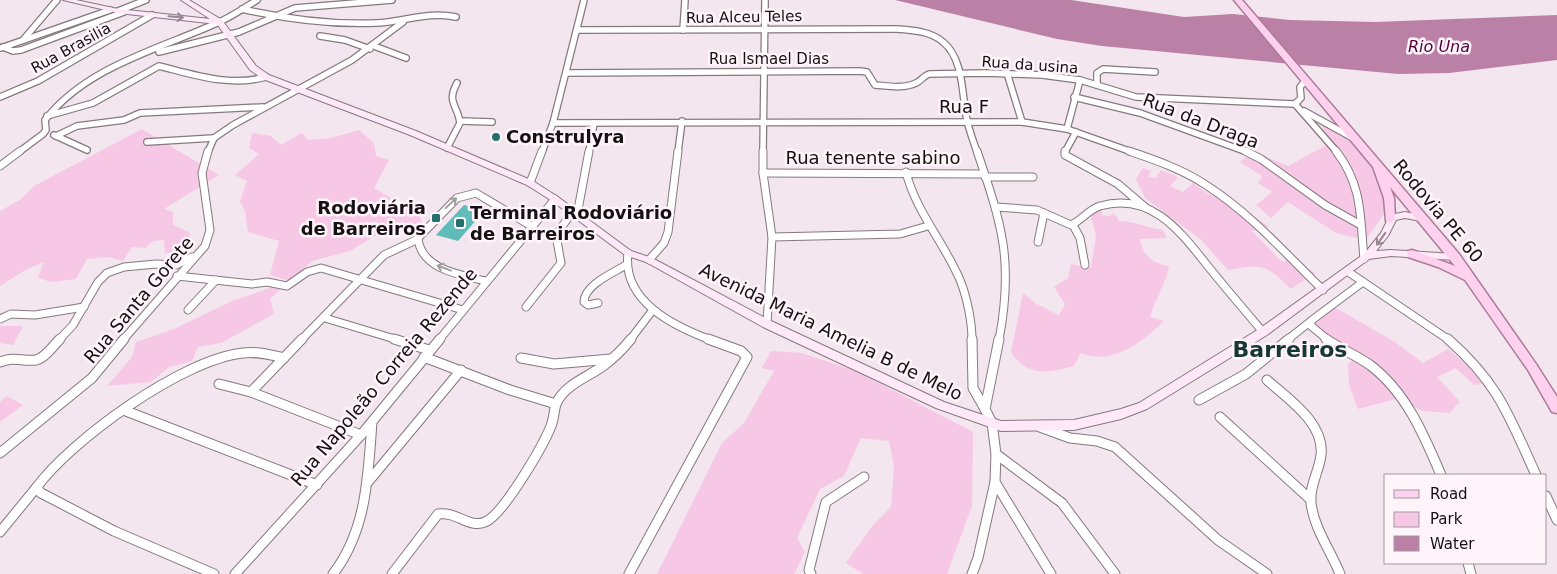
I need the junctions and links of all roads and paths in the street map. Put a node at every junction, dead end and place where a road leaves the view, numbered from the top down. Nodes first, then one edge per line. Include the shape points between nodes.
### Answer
1 (57, 0) edge
2 (66, 0) edge
3 (146, 0) edge
4 (184, 0) edge
5 (256, 0) edge
6 (392, 0) edge
7 (584, 0) edge
8 (685, 0) edge
9 (765, 0) edge
10 (1241, 3) edge
11 (242, 9) junction
12 (110, 10) junction
13 (121, 11) junction
14 (152, 15) junction
15 (273, 16) junction
16 (456, 17) dead end
17 (219, 22) junction
18 (403, 22) junction
19 (766, 28) junction
20 (576, 30) junction
21 (683, 30) junction
22 (228, 35) junction
23 (320, 36) dead end
24 (22, 40) junction
25 (372, 47) junction
26 (2, 48) edge
27 (145, 55) junction
28 (406, 58) dead end
29 (764, 72) junction
30 (1155, 72) dead end
31 (567, 73) junction
32 (959, 73) junction
33 (1007, 73) junction
34 (266, 78) junction
35 (1305, 79) junction
36 (1080, 80) junction
37 (457, 83) dead end
38 (1097, 85) junction
39 (299, 90) junction
40 (1074, 96) junction
41 (0, 97) edge
42 (268, 107) junction
43 (1298, 107) junction
44 (47, 116) junction
45 (460, 121) junction
46 (682, 121) junction
47 (763, 121) junction
48 (492, 122) dead end
49 (968, 122) junction
50 (1022, 122) junction
51 (553, 123) junction
52 (594, 123) junction
53 (1067, 129) junction
54 (45, 132) junction
55 (1076, 132) junction
56 (56, 136) junction
57 (214, 138) junction
58 (1355, 139) junction
59 (147, 142) dead end
60 (447, 148) junction
61 (87, 150) dead end
62 (0, 166) edge
63 (1378, 166) junction
64 (906, 172) junction
65 (763, 173) junction
66 (984, 175) junction
67 (1033, 177) dead end
68 (530, 183) junction
69 (556, 199) junction
70 (996, 207) junction
71 (1146, 208) junction
72 (575, 213) junction
73 (1044, 213) junction
74 (1421, 218) junction
75 (1390, 219) junction
76 (1360, 224) junction
77 (1073, 225) junction
78 (928, 226) junction
79 (533, 227) junction
80 (772, 237) junction
81 (418, 239) junction
82 (1038, 242) dead end
83 (628, 253) junction
84 (199, 254) junction
85 (1412, 254) junction
86 (1365, 257) junction
87 (1456, 257) junction
88 (649, 260) junction
89 (626, 265) junction
90 (1086, 265) dead end
91 (1347, 271) junction
92 (177, 276) junction
93 (363, 279) junction
94 (1471, 279) junction
95 (216, 280) junction
96 (486, 281) junction
97 (1363, 282) junction
98 (1323, 290) junction
99 (598, 303) dead end
100 (84, 307) junction
101 (526, 307) dead end
102 (188, 310) dead end
103 (463, 310) junction
104 (652, 311) junction
105 (325, 318) junction
106 (0, 319) edge
107 (1311, 321) junction
108 (767, 324) junction
109 (1263, 332) junction
110 (427, 353) junction
111 (284, 358) junction
112 (522, 358) dead end
113 (612, 359) junction
114 (0, 362) edge
115 (461, 370) junction
116 (1267, 380) dead end
117 (219, 384) dead end
118 (251, 392) junction
119 (1199, 400) dead end
120 (556, 404) junction
121 (1557, 407) edge
122 (985, 409) junction
123 (126, 411) junction
124 (1220, 417) dead end
125 (372, 422) junction
126 (992, 423) junction
127 (1040, 427) junction
128 (361, 435) junction
129 (0, 453) edge
130 (996, 454) junction
131 (1441, 474) edge
132 (1536, 474) edge
133 (864, 476) dead end
134 (368, 482) junction
135 (995, 482) junction
136 (317, 485) junction
137 (36, 488) junction
138 (1547, 498) edge
139 (1311, 500) junction
140 (1557, 520) edge
141 (0, 532) edge
142 (214, 574) edge
143 (235, 574) edge
144 (333, 574) edge
145 (392, 574) edge
146 (629, 574) edge
147 (811, 574) edge
148 (972, 574) edge
149 (1051, 574) edge
150 (1115, 574) edge
151 (1267, 574) edge
152 (1340, 574) edge

1 - 24 street
2 - 12 street
3 - 13 street
4 - 17 street
5 - 11 street
6 - 15 street via 302,6
7 - 20 street
8 - 21 street
9 - 19 street
10 - 35 main road, Rodovia PE 60
11 - 15 street
11 - 17 street
12 - 13 street
12 - 24 street
13 - 14 street
13 - 26 street via 21,50
14 -> 17 street
14 - 41 street, Rua Brasilia via 38,81
15 - 18 street via 325,22
15 - 22 street
16 - 18 street via 439,14
17 - 22 street
17 - 27 street
18 - 25 street
19 - 21 street, Rua Alceu Teles
19 - 29 street
19 - 32 street, Rua Alceu Teles via 889,28 911,31 946,44
20 - 21 street, Rua Alceu Teles
20 - 31 street
22 - 27 street
22 - 34 street
23 - 25 street
24 - 26 street
25 - 28 street
25 - 39 street
27 - 44 street via 94,78 59,102
29 - 31 street, Rua Ismael Dias
29 - 32 street, Rua Ismael Dias via 863,71 869,74 875,85 888,87 917,84 926,74
29 - 47 street
30 - 38 street via 1103,69 1097,73
31 - 51 street
32 - 33 street, Rua da usina
32 - 49 street, Rua Alceu Teles
33 - 36 street, Rua da usina
33 - 50 street
34 - 39 street, Avenida Maria Amelia B de Melo
34 - 44 street via 248,82 217,81 159,66 92,103
35 - 43 street via 1300,87
35 - 58 main road, Rodovia PE 60
36 - 38 street, Rua da usina
36 - 40 street
37 - 45 street via 451,99
38 - 43 street, Rua da usina via 1116,93 1157,99
39 - 42 street
39 - 60 street, Avenida Maria Amelia B de Melo
40 - 53 street
40 - 76 street, Rua da Draga via 1140,113 1242,149 1325,205
42 - 56 street via 140,113 124,120 77,126
42 - 57 street
43 - 58 street
43 - 76 street via 1336,150 1355,181
44 - 54 street
45 - 48 street
45 - 60 street
46 - 47 street, Rua F
46 - 52 street, Rua F
46 - 88 street via 668,232 664,243
47 - 49 street, Rua F
47 - 65 street
49 - 50 street, Rua F
49 - 66 street, Rua Alceu Teles
50 - 53 street, Rua F
51 - 52 street, Rua F
51 - 68 street
52 - 72 street
53 - 55 street, Rua F
54 - 56 street
54 - 62 street
55 - 71 street via 1064,150 1065,155 1118,184
55 - 98 street, Rua F via 1166,164 1207,186 1249,218
56 - 61 street
57 - 59 street
57 - 84 street, Rua Santa Gorete via 202,173 210,237
58 - 63 main road, Rodovia PE 60
60 - 68 street, Avenida Maria Amelia B de Melo
63 - 74 main road, Rodovia PE 60
63 - 75 main road via 1389,198
64 - 65 street, Rua tenente sabino
64 - 66 street, Rua tenente sabino
64 - 78 street, Rua tenente sabino via 908,188
65 - 80 street
66 - 67 street, Rua tenente sabino
66 - 70 street, Rua Alceu Teles
68 - 69 street, Avenida Maria Amelia B de Melo
69 - 72 street, Avenida Maria Amelia B de Melo
69 - 79 street, Rua Napoleão Correia Rezende
70 - 73 street via 1033,209
70 - 122 street, Rua Alceu Teles via 1006,259 1006,291
71 - 77 street via 1118,204 1096,207 1086,211
71 - 109 street via 1184,233
72 - 83 street, Avenida Maria Amelia B de Melo
72 - 101 street via 556,235 560,263
73 - 77 street
73 - 82 street
74 - 75 street via 1402,215
74 - 87 main road, Rodovia PE 60
75 -> 86 street, Avenida Maria Amelia B de Melo via 1385,234
76 - 86 street
77 - 90 street via 1080,238
78 - 80 street via 900,234
78 - 122 street, Rua tenente sabino via 956,271 963,290 972,330 973,388
81 -> 79 street via 454,199 470,193 481,195
79 - 96 street, Rua Napoleão Correia Rezende
80 - 108 street
81 - 93 street via 389,251
96 -> 81 street via 445,270 429,261 419,251
83 - 88 street, Avenida Maria Amelia B de Melo
83 - 89 street
84 - 92 street, Rua Santa Gorete
84 - 100 street via 176,265 124,267 107,273 100,278
85 - 86 street
85 - 87 street
85 - 94 main road
86 - 91 street, Avenida Maria Amelia B de Melo
87 - 94 main road, Rodovia PE 60
88 - 108 street, Avenida Maria Amelia B de Melo
89 - 99 street via 594,286 584,297 588,305
89 - 104 street via 633,286
91 - 97 street
91 - 98 street, Avenida Maria Amelia B de Melo
92 - 95 street
92 - 129 street, Rua Santa Gorete via 92,378
93 - 95 street via 321,268 307,272 288,286
93 - 103 street
93 - 105 street
94 - 121 main road, Rodovia PE 60
95 - 102 street
96 - 103 street, Rua Napoleão Correia Rezende
97 - 107 street
97 - 132 street via 1443,334 1474,363 1498,395
98 - 109 street, Avenida Maria Amelia B de Melo
100 - 106 street via 35,315 11,314
100 - 114 street via 65,335 43,357 33,360 11,358
103 - 110 street, Rua Napoleão Correia Rezende
104 - 113 street
104 - 146 street via 692,334 741,351 747,360
105 - 110 street
105 - 111 street
107 - 119 street via 1246,374
107 - 131 street via 1312,327 1372,366 1391,385 1414,420
108 - 126 street, Avenida Maria Amelia B de Melo via 940,405
109 - 127 street, Avenida Maria Amelia B de Melo via 1143,406 1096,421
110 - 115 street
110 - 125 street, Rua Napoleão Correia Rezende
111 - 118 street
111 - 123 street via 251,352 234,354 172,378
112 - 113 street via 554,364
113 - 120 street via 576,381
115 - 120 street
115 - 134 street
116 - 139 street via 1304,415 1318,434 1321,454
117 - 118 street
118 - 128 street
120 - 145 street via 558,411 550,428 496,515 485,524 478,525 447,512 438,514
122 - 126 street, Rua tenente sabino
123 - 136 street
123 - 137 street via 63,460
124 - 139 street
125 - 128 street, Rua Napoleão Correia Rezende
125 - 134 street
126 - 127 street, Avenida Maria Amelia B de Melo
126 - 130 street, Rua tenente sabino
127 - 151 street via 1115,447 1218,540
128 - 136 street, Rua Napoleão Correia Rezende
130 - 135 street, Rua tenente sabino
130 - 150 street via 1062,503
133 - 147 street via 826,502 809,570
134 - 144 street via 351,549 346,561
135 - 148 street, Rua tenente sabino
135 - 149 street
136 - 143 street, Rua Napoleão Correia Rezende
137 - 141 street
137 - 142 street via 114,530
138 - 140 street
139 - 152 street

